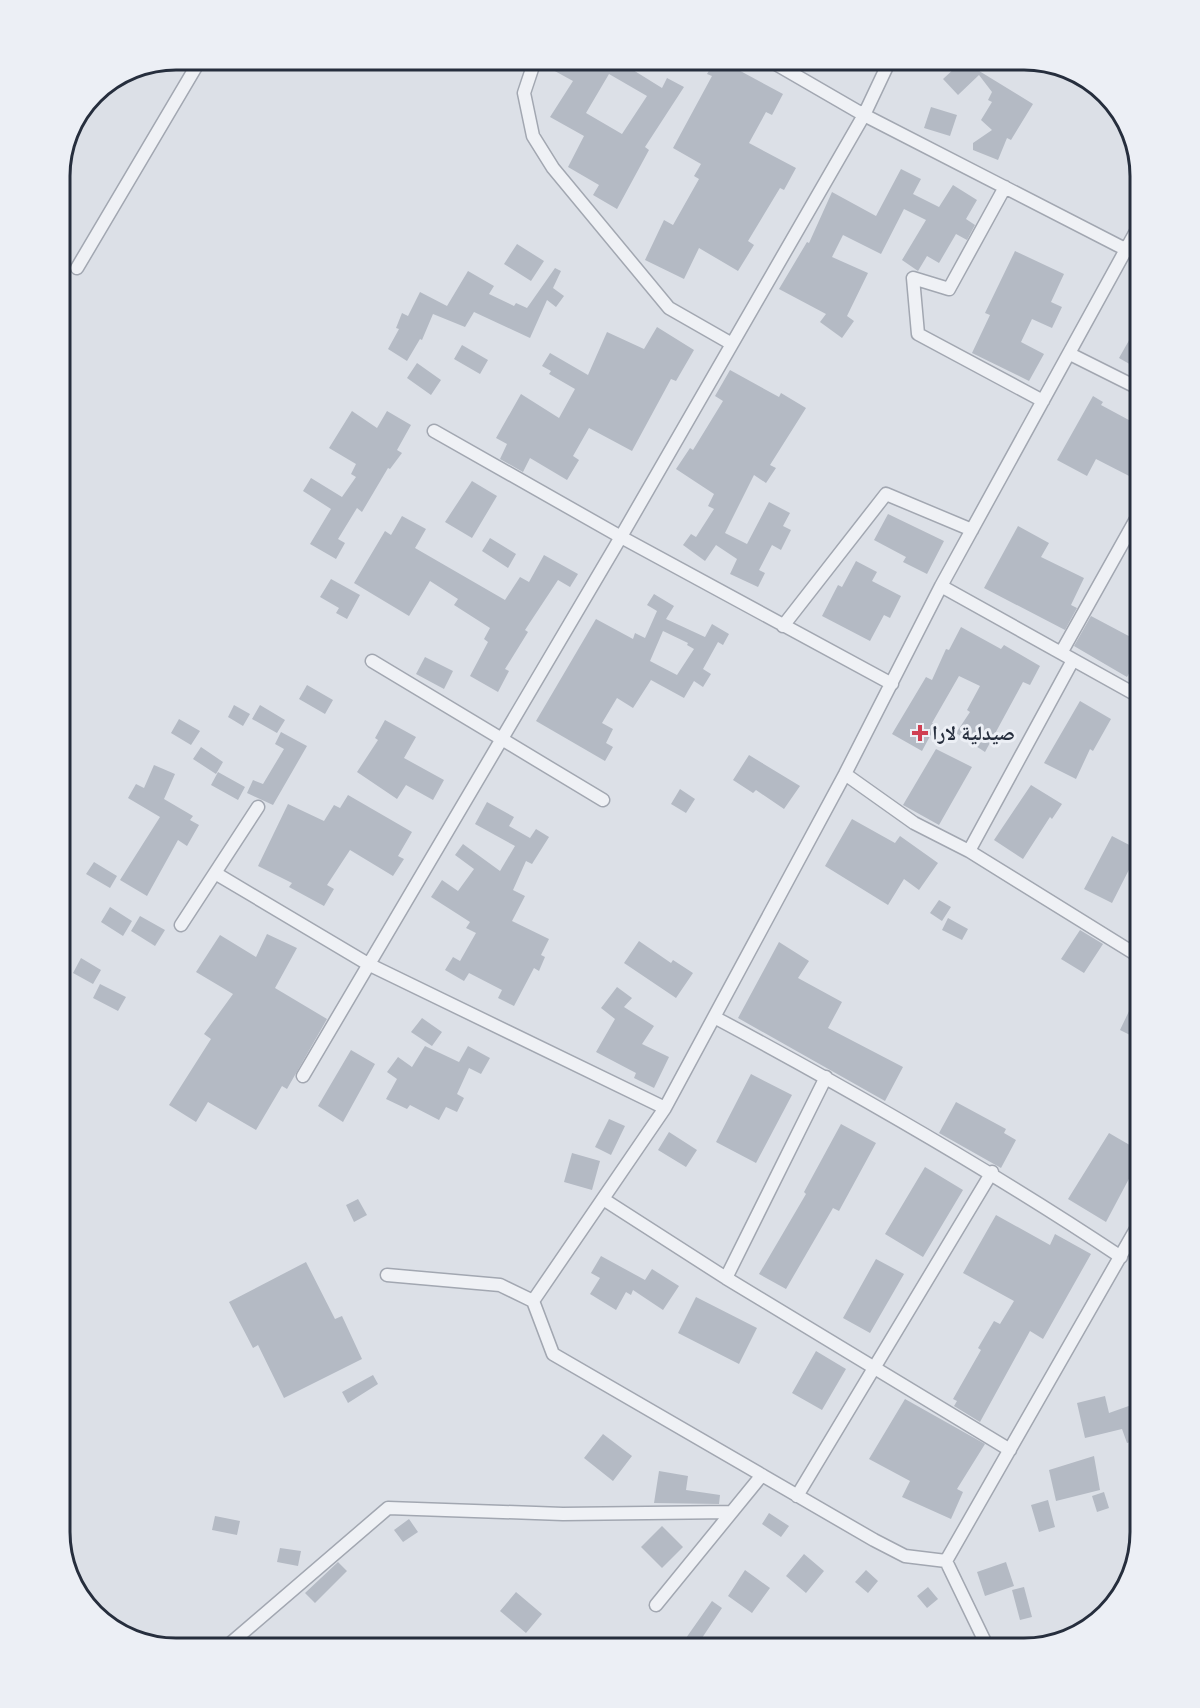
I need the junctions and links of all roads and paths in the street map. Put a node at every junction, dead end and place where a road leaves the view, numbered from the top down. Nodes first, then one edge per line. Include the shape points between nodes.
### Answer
1 (194, 70) edge
2 (532, 70) edge
3 (788, 71) edge
4 (885, 71) edge
5 (864, 115) junction
6 (1005, 187) junction
7 (1130, 241) edge
8 (1125, 249) junction
9 (77, 268) dead end
10 (732, 344) junction
11 (1070, 354) junction
12 (1130, 384) edge
13 (1043, 401) junction
14 (434, 431) dead end
15 (972, 530) junction
16 (1130, 530) edge
17 (621, 537) junction
18 (942, 585) junction
19 (783, 626) junction
20 (1061, 653) junction
21 (1073, 660) junction
22 (372, 661) dead end
23 (892, 684) junction
24 (1130, 692) edge
25 (501, 739) junction
26 (845, 774) junction
27 (603, 800) dead end
28 (258, 807) dead end
29 (969, 851) junction
30 (215, 873) junction
31 (181, 925) dead end
32 (1130, 947) edge
33 (368, 964) junction
34 (714, 1017) junction
35 (303, 1076) dead end
36 (826, 1077) junction
37 (666, 1108) junction
38 (992, 1172) junction
39 (603, 1199) junction
40 (1130, 1240) edge
41 (1121, 1257) junction
42 (387, 1275) dead end
43 (726, 1278) junction
44 (534, 1301) junction
45 (875, 1367) junction
46 (1010, 1450) junction
47 (762, 1475) junction
48 (797, 1496) junction
49 (731, 1512) junction
50 (946, 1561) junction
51 (656, 1605) dead end
52 (238, 1637) edge
53 (983, 1638) edge

1 - 9 street
2 - 10 street via 524,93 533,136 553,168 669,308
3 - 5 street
4 - 5 street
5 - 6 street
5 - 10 street
6 - 8 street
6 - 13 street via 949,289 913,278 918,334
7 - 8 street
8 - 11 street
10 - 17 street
11 - 12 street
11 - 13 street
13 - 15 street
14 - 17 street
15 - 18 street
15 - 19 street via 886,494
16 - 20 street
17 - 19 street
17 - 25 street
18 - 20 street
18 - 23 street
19 - 23 street
20 - 21 street
21 - 24 street
21 - 29 street
22 - 25 street
23 - 26 street
25 - 27 street
25 - 33 street
26 - 29 street via 914,823
26 - 34 street
28 - 30 street
29 - 32 street
30 - 31 street
30 - 33 street
33 - 35 street
33 - 37 street
34 - 36 street
34 - 37 street
36 - 38 street
36 - 43 street
37 - 39 street
38 - 41 street
38 - 45 street
39 - 43 street
39 - 44 street
40 - 41 street
41 - 46 street
42 - 44 street via 500,1285
43 - 45 street
44 - 47 street via 553,1354
45 - 46 street
45 - 48 street
46 - 50 street
47 - 48 street
47 - 49 street
48 - 50 street via 905,1556
49 - 51 street
49 - 52 street via 563,1514 388,1508
50 - 53 street

